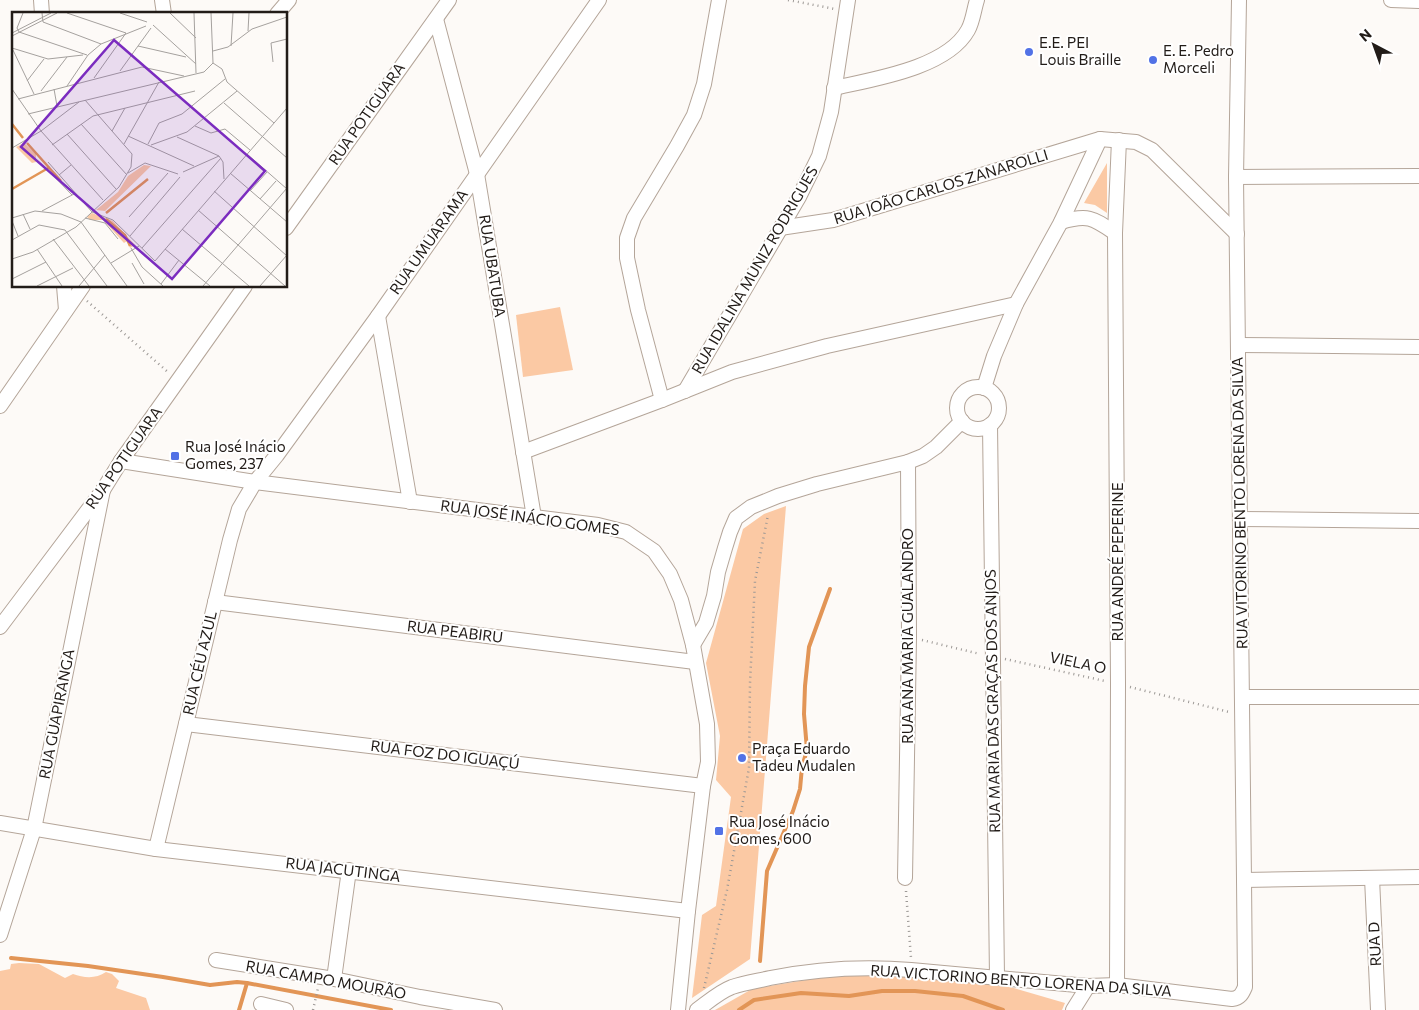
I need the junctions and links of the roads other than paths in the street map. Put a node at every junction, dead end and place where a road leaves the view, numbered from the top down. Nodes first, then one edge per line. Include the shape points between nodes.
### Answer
1 (289, 0) edge
2 (449, 0) edge
3 (599, 0) edge
4 (719, 0) edge
5 (977, 0) edge
6 (1239, 0) edge
7 (1392, 0) edge
8 (1419, 1) edge
9 (847, 6) edge
10 (279, 12) edge
11 (436, 18) junction
12 (834, 88) junction
13 (1100, 139) junction
14 (1119, 140) junction
15 (477, 174) junction
16 (1236, 176) junction
17 (1419, 176) edge
18 (1061, 222) junction
19 (288, 225) edge
20 (780, 228) junction
21 (1115, 233) junction
22 (1237, 234) junction
23 (64, 288) edge
24 (244, 288) edge
25 (80, 290) edge
26 (1016, 304) junction
27 (66, 310) junction
28 (378, 316) junction
29 (1239, 345) junction
30 (1419, 347) edge
31 (984, 388) junction
32 (685, 391) junction
33 (662, 400) junction
34 (0, 406) edge
35 (962, 422) junction
36 (990, 425) junction
37 (523, 452) junction
38 (121, 461) junction
39 (908, 462) junction
40 (255, 482) junction
41 (103, 490) junction
42 (410, 502) junction
43 (534, 517) junction
44 (1240, 519) junction
45 (1419, 521) edge
46 (214, 602) junction
47 (2, 621) edge
48 (693, 645) junction
49 (695, 662) junction
50 (1242, 697) junction
51 (1419, 697) edge
52 (186, 724) junction
53 (703, 786) junction
54 (0, 823) edge
55 (34, 829) junction
56 (156, 849) junction
57 (349, 870) junction
58 (1419, 877) edge
59 (905, 878) road end
60 (1372, 878) junction
61 (1244, 880) junction
62 (688, 911) junction
63 (0, 935) edge
64 (216, 960) dead end
65 (997, 977) junction
66 (334, 979) junction
67 (1117, 985) junction
68 (1088, 986) junction
69 (1232, 999) joint
70 (261, 1004) dead end
71 (699, 1009) edge
72 (286, 1010) edge
73 (495, 1010) edge
74 (678, 1010) edge
75 (1073, 1010) edge
76 (1378, 1010) edge

1 - 10 street
2 - 11 street, RUA POTIGUARA
3 - 15 street, RUA UMUARAMA
4 - 33 street via 704,84 694,115 634,218 627,238 627,258 636,302
5 - 12 street via 968,30 952,49 926,64
6 - 16 street, RUA VITORINO BENTO LORENA DA SILVA
7 - 8 street
9 - 12 street, RUA IDALINA MUNIZ RODRIGUES
11 - 15 street, RUA UBATUBA
11 - 19 street, RUA POTIGUARA
12 - 20 street, RUA IDALINA MUNIZ RODRIGUES via 819,156
13 - 14 street, RUA JOÃO CARLOS ZANAROLLI
13 - 18 street
13 - 20 street, RUA JOÃO CARLOS ZANAROLLI via 833,220
14 - 21 street, RUA ANDRÉ PEPERINE
14 - 22 street, RUA JOÃO CARLOS ZANAROLLI via 1136,142 1152,150
15 - 28 street, RUA UMUARAMA
15 - 37 street, RUA UBATUBA
16 - 17 street
16 - 22 street, RUA VITORINO BENTO LORENA DA SILVA
18 - 21 street via 1083,217 1096,220
18 - 26 street
20 - 32 street, RUA IDALINA MUNIZ RODRIGUES
21 - 67 street, RUA ANDRÉ PEPERINE
22 - 29 street, RUA VITORINO BENTO LORENA DA SILVA
23 - 27 street
24 - 38 street, RUA POTIGUARA
25 - 27 street
26 - 31 street
26 - 32 street via 827,346 732,372
27 - 34 street
28 - 40 street, RUA UMUARAMA
28 - 42 street
29 - 30 street
29 - 44 street, RUA VITORINO BENTO LORENA DA SILVA
31 - 35 street via 971,389 961,397 958,410
31 - 36 street via 995,396 999,408 995,421
32 - 33 street
33 - 37 street
35 - 36 street via 972,428
35 - 39 street via 936,447
36 - 65 street, RUA MARIA DAS GRAÇAS DOS ANJOS
37 - 43 street, RUA UBATUBA
38 - 40 street, RUA JOSÉ INÁCIO GOMES
38 - 41 street, RUA POTIGUARA
39 - 48 street via 817,484 751,507 736,518 706,623
39 - 59 street, RUA ANA MARIA GUALANDRO
40 - 42 street, RUA JOSÉ INÁCIO GOMES
40 - 46 street, RUA CÉU AZUL via 239,509
41 - 47 street, RUA POTIGUARA
41 - 55 street, RUA GUAPIRANGA
42 - 43 street, RUA JOSÉ INÁCIO GOMES
43 - 48 street, RUA JOSÉ INÁCIO GOMES via 626,532 654,551 670,574 681,600
44 - 45 street
44 - 50 street, RUA VITORINO BENTO LORENA DA SILVA
46 - 49 street, RUA PEABIRU
46 - 52 street, RUA CÉU AZUL
48 - 49 street, RUA JOSÉ INÁCIO GOMES
49 - 53 street, RUA JOSÉ INÁCIO GOMES via 706,724 708,762
50 - 51 street
50 - 61 street, RUA VITORINO BENTO LORENA DA SILVA
52 - 53 street, RUA FOZ DO IGUAÇÚ
52 - 56 street, RUA CÉU AZUL
53 - 62 street, RUA JOSÉ INÁCIO GOMES
54 - 55 street, RUA JACUTINGA
55 - 56 street, RUA JACUTINGA
55 - 63 street, RUA GUAPIRANGA
56 - 57 street, RUA JACUTINGA
57 - 62 street, RUA JACUTINGA
57 - 66 street
58 - 60 street
60 - 61 street
60 - 76 street, RUA D
61 - 69 street, RUA VITORINO BENTO LORENA DA SILVA via 1244,987 1238,998
62 - 74 street, RUA JOSÉ INÁCIO GOMES
64 - 66 street, RUA CAMPO MOURÃO
65 - 68 street, RUA VICTORINO BENTO LORENA DA SILVA
65 - 71 street, RUA VICTORINO BENTO LORENA DA SILVA via 894,968 797,973 731,988
66 - 73 street, RUA CAMPO MOURÃO
67 - 68 street, RUA VICTORINO BENTO LORENA DA SILVA
67 - 69 street, RUA VICTORINO BENTO LORENA DA SILVA
68 - 75 street
70 - 72 street

